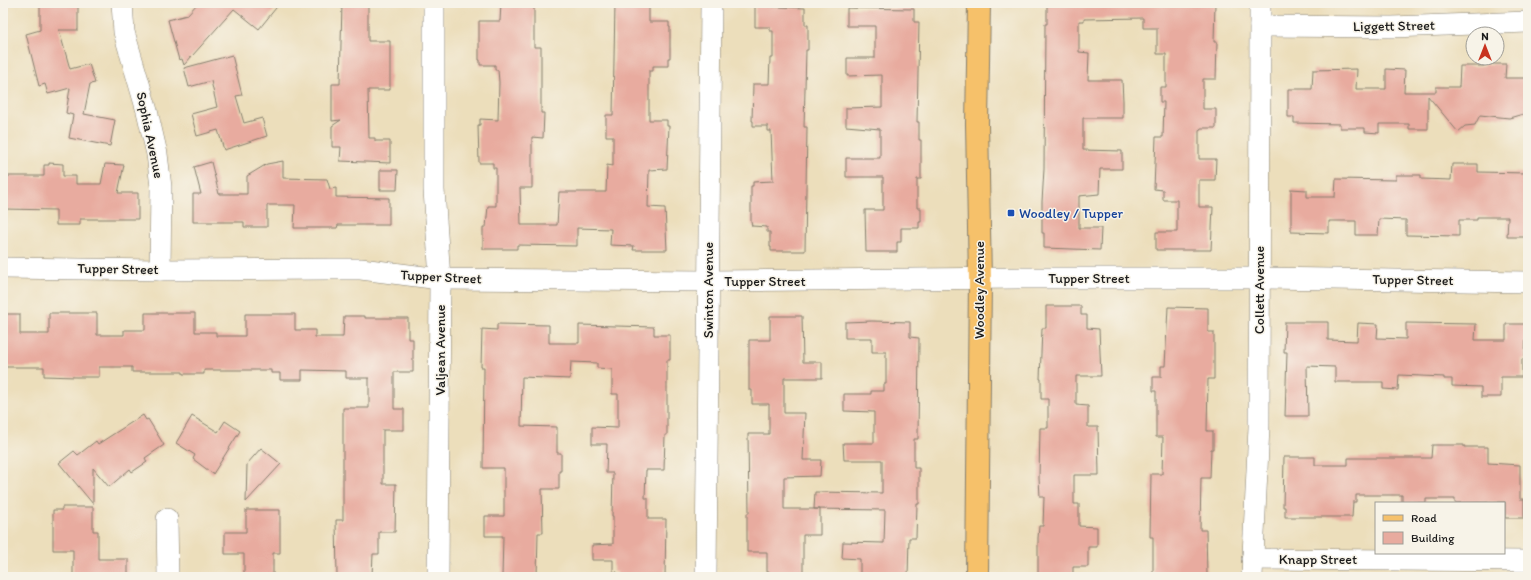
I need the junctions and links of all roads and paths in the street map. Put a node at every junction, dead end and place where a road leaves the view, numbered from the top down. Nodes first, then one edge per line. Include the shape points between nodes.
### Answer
1 (122, 3) edge
2 (434, 3) edge
3 (711, 3) edge
4 (979, 3) edge
5 (1260, 3) edge
6 (1528, 22) edge
7 (1260, 26) junction
8 (3, 268) edge
9 (160, 270) junction
10 (1259, 278) junction
11 (440, 279) junction
12 (980, 279) junction
13 (708, 281) junction
14 (1528, 282) edge
15 (167, 519) dead end
16 (1528, 561) edge
17 (1252, 568) edge
18 (168, 577) edge
19 (438, 577) edge
20 (706, 577) edge
21 (977, 577) edge

1 - 9 street, Sophia Avenue via 124,32 157,154 160,187
2 - 11 street, Valjean Avenue via 434,190
3 - 13 street, Swinton Avenue
4 - 12 main road, Woodley Avenue
5 - 7 street, Collett Avenue
6 - 7 street, Liggett Street via 1392,27
7 - 10 street, Collett Avenue
8 - 9 street, Tupper Street
9 - 11 street, Tupper Street via 353,269
10 - 12 street, Tupper Street
10 - 14 street, Tupper Street
10 - 17 street, Collett Avenue via 1259,427
11 - 13 street, Tupper Street
11 - 19 street, Valjean Avenue
12 - 13 street, Tupper Street
12 - 21 main road, Woodley Avenue
13 - 20 street, Swinton Avenue
15 - 18 street
16 - 17 street, Knapp Street

